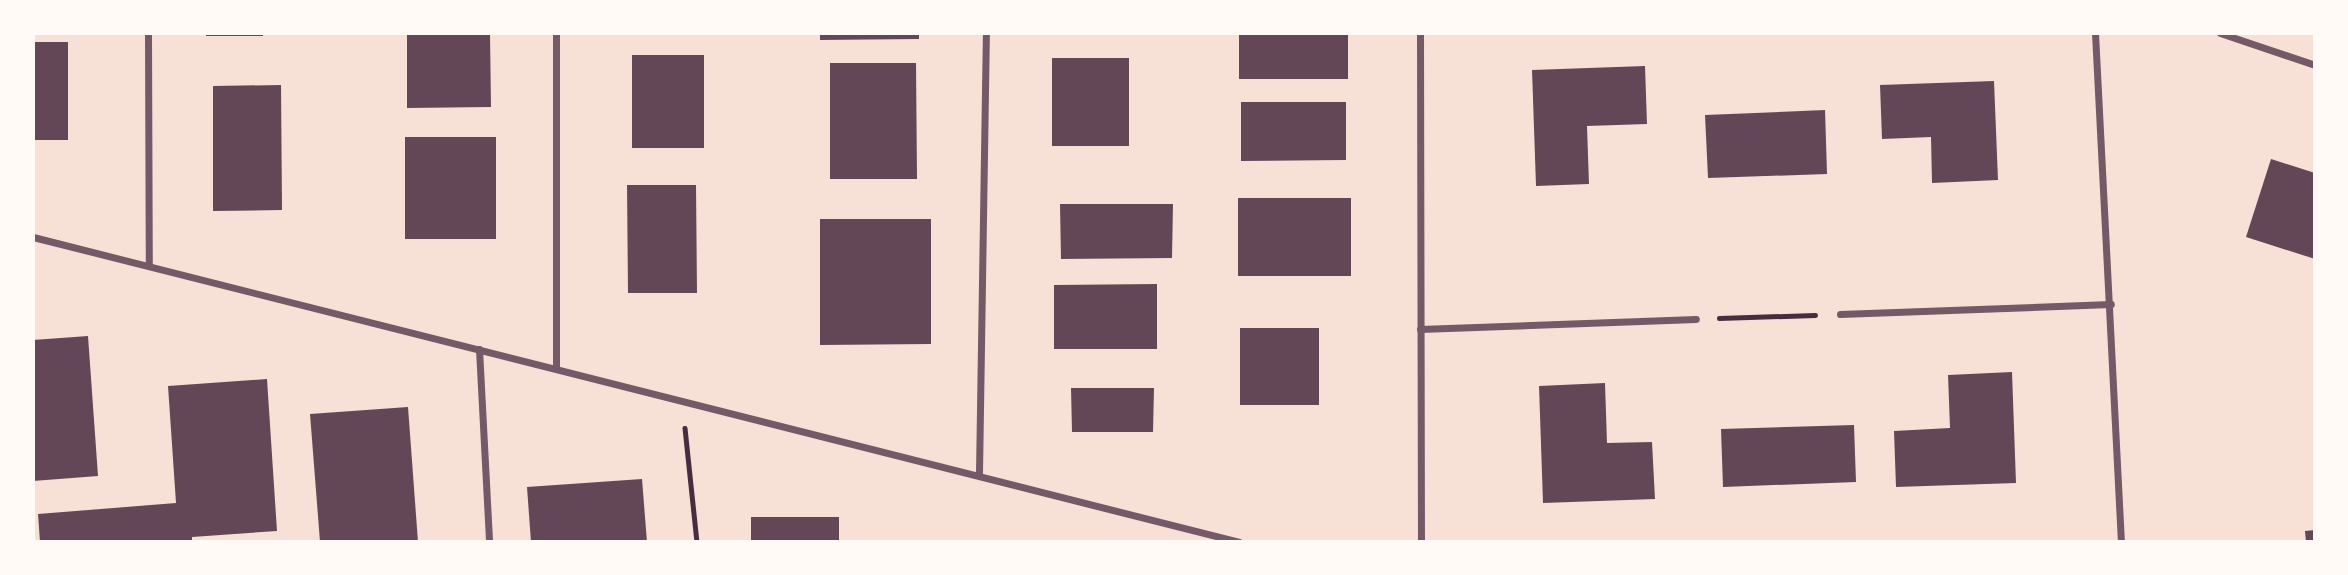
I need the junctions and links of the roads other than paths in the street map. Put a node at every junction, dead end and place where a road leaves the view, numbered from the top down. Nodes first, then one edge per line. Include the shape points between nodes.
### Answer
1 (148, 33) edge
2 (556, 33) edge
3 (986, 33) edge
4 (1420, 33) edge
5 (2095, 33) edge
6 (2220, 33) edge
7 (2315, 65) edge
8 (33, 237) edge
9 (149, 264) junction
10 (2111, 304) junction
11 (1840, 314) road end
12 (1696, 319) road end
13 (1420, 329) junction
14 (479, 349) junction
15 (556, 366) junction
16 (979, 474) junction
17 (489, 542) edge
18 (1239, 542) edge
19 (1421, 542) edge
20 (2121, 542) edge

1 - 9 street
2 - 15 street
3 - 16 street
4 - 13 street
5 - 10 street
6 - 7 street
8 - 9 street
9 - 14 street
10 - 11 street
10 - 20 street
12 - 13 street
13 - 19 street
14 - 15 street
14 - 17 street
15 - 16 street
16 - 18 street

